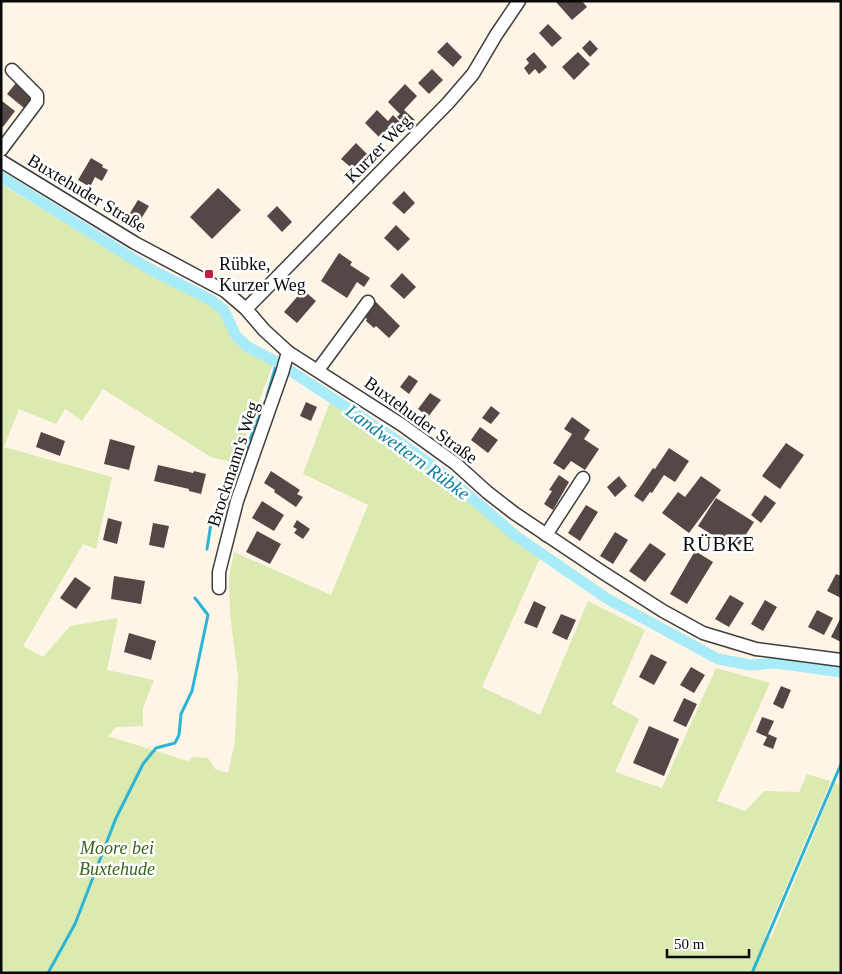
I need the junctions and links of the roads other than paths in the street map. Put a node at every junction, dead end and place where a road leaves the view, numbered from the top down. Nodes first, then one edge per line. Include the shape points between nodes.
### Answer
1 (519, 1) edge
2 (12, 70) dead end
3 (1, 150) edge
4 (1, 161) edge
5 (368, 302) dead end
6 (246, 309) junction
7 (287, 356) junction
8 (318, 370) junction
9 (583, 478) dead end
10 (546, 535) junction
11 (219, 588) dead end
12 (841, 660) edge

1 - 6 street, Kurzer Weg via 473,74 448,103
2 - 3 street via 37,95 37,102
4 - 6 street, Buxtehuder Straße via 135,243 226,291
5 - 8 street
6 - 7 street, Buxtehuder Straße
7 - 8 street, Buxtehuder Straße
7 - 11 street, Brockmann's Weg via 237,501 219,572
8 - 10 street, Buxtehuder Straße via 456,464 500,502
9 - 10 street
10 - 12 street, Buxtehuder Straße via 703,633 756,649

